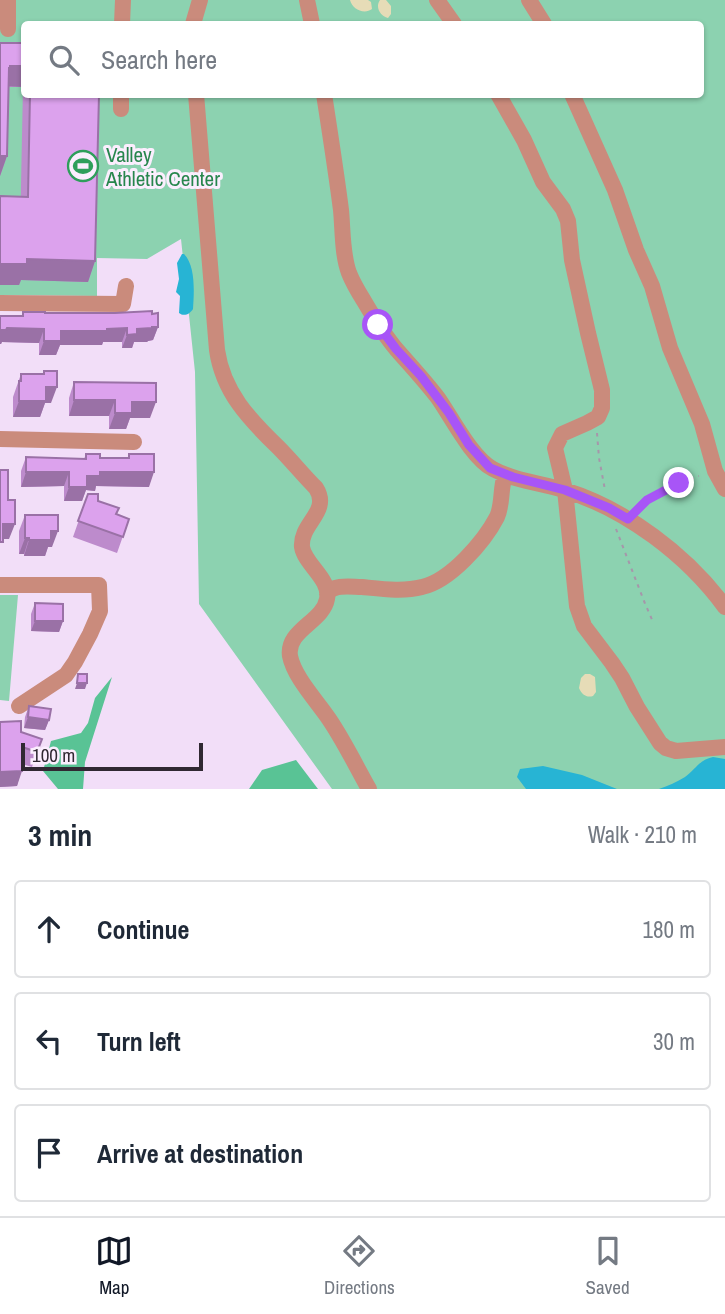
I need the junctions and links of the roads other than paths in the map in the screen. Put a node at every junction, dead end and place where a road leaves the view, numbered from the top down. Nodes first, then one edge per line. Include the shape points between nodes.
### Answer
1 (8, 0) edge
2 (123, 0) edge
3 (200, 0) edge
4 (307, 0) edge
5 (437, 0) edge
6 (530, 0) edge
7 (122, 21) edge
8 (194, 21) edge
9 (311, 21) edge
10 (452, 21) edge
11 (542, 21) edge
12 (8, 29) dead end
13 (196, 98) edge
14 (325, 98) edge
15 (500, 98) edge
16 (574, 98) edge
17 (126, 286) dead end
18 (0, 303) edge
19 (0, 439) edge
20 (134, 442) dead end
21 (505, 475) junction
22 (725, 489) edge
23 (565, 490) junction
24 (0, 585) edge
25 (327, 594) junction
26 (725, 607) edge
27 (19, 706) dead end
28 (725, 747) edge
29 (369, 789) edge

1 - 12 street
2 - 7 street
3 - 8 street
4 - 9 street
5 - 10 street
6 - 11 street
13 - 25 street via 218,362 238,404 320,494 319,508 305,531 302,547
14 - 21 street via 349,274 378,325 469,445 490,468
15 - 23 street via 568,221 572,260 602,390 598,416 565,432 556,445
16 - 22 street via 615,190
17 - 18 street via 123,304
19 - 20 street
21 - 23 street
21 - 25 street via 501,506 492,526 442,578 418,588 338,587
23 - 26 street via 628,519 690,567
23 - 28 street via 577,606 584,626 666,748
24 - 27 street via 99,585 100,611 75,662 66,675
25 - 29 street via 322,609 293,642 291,660

